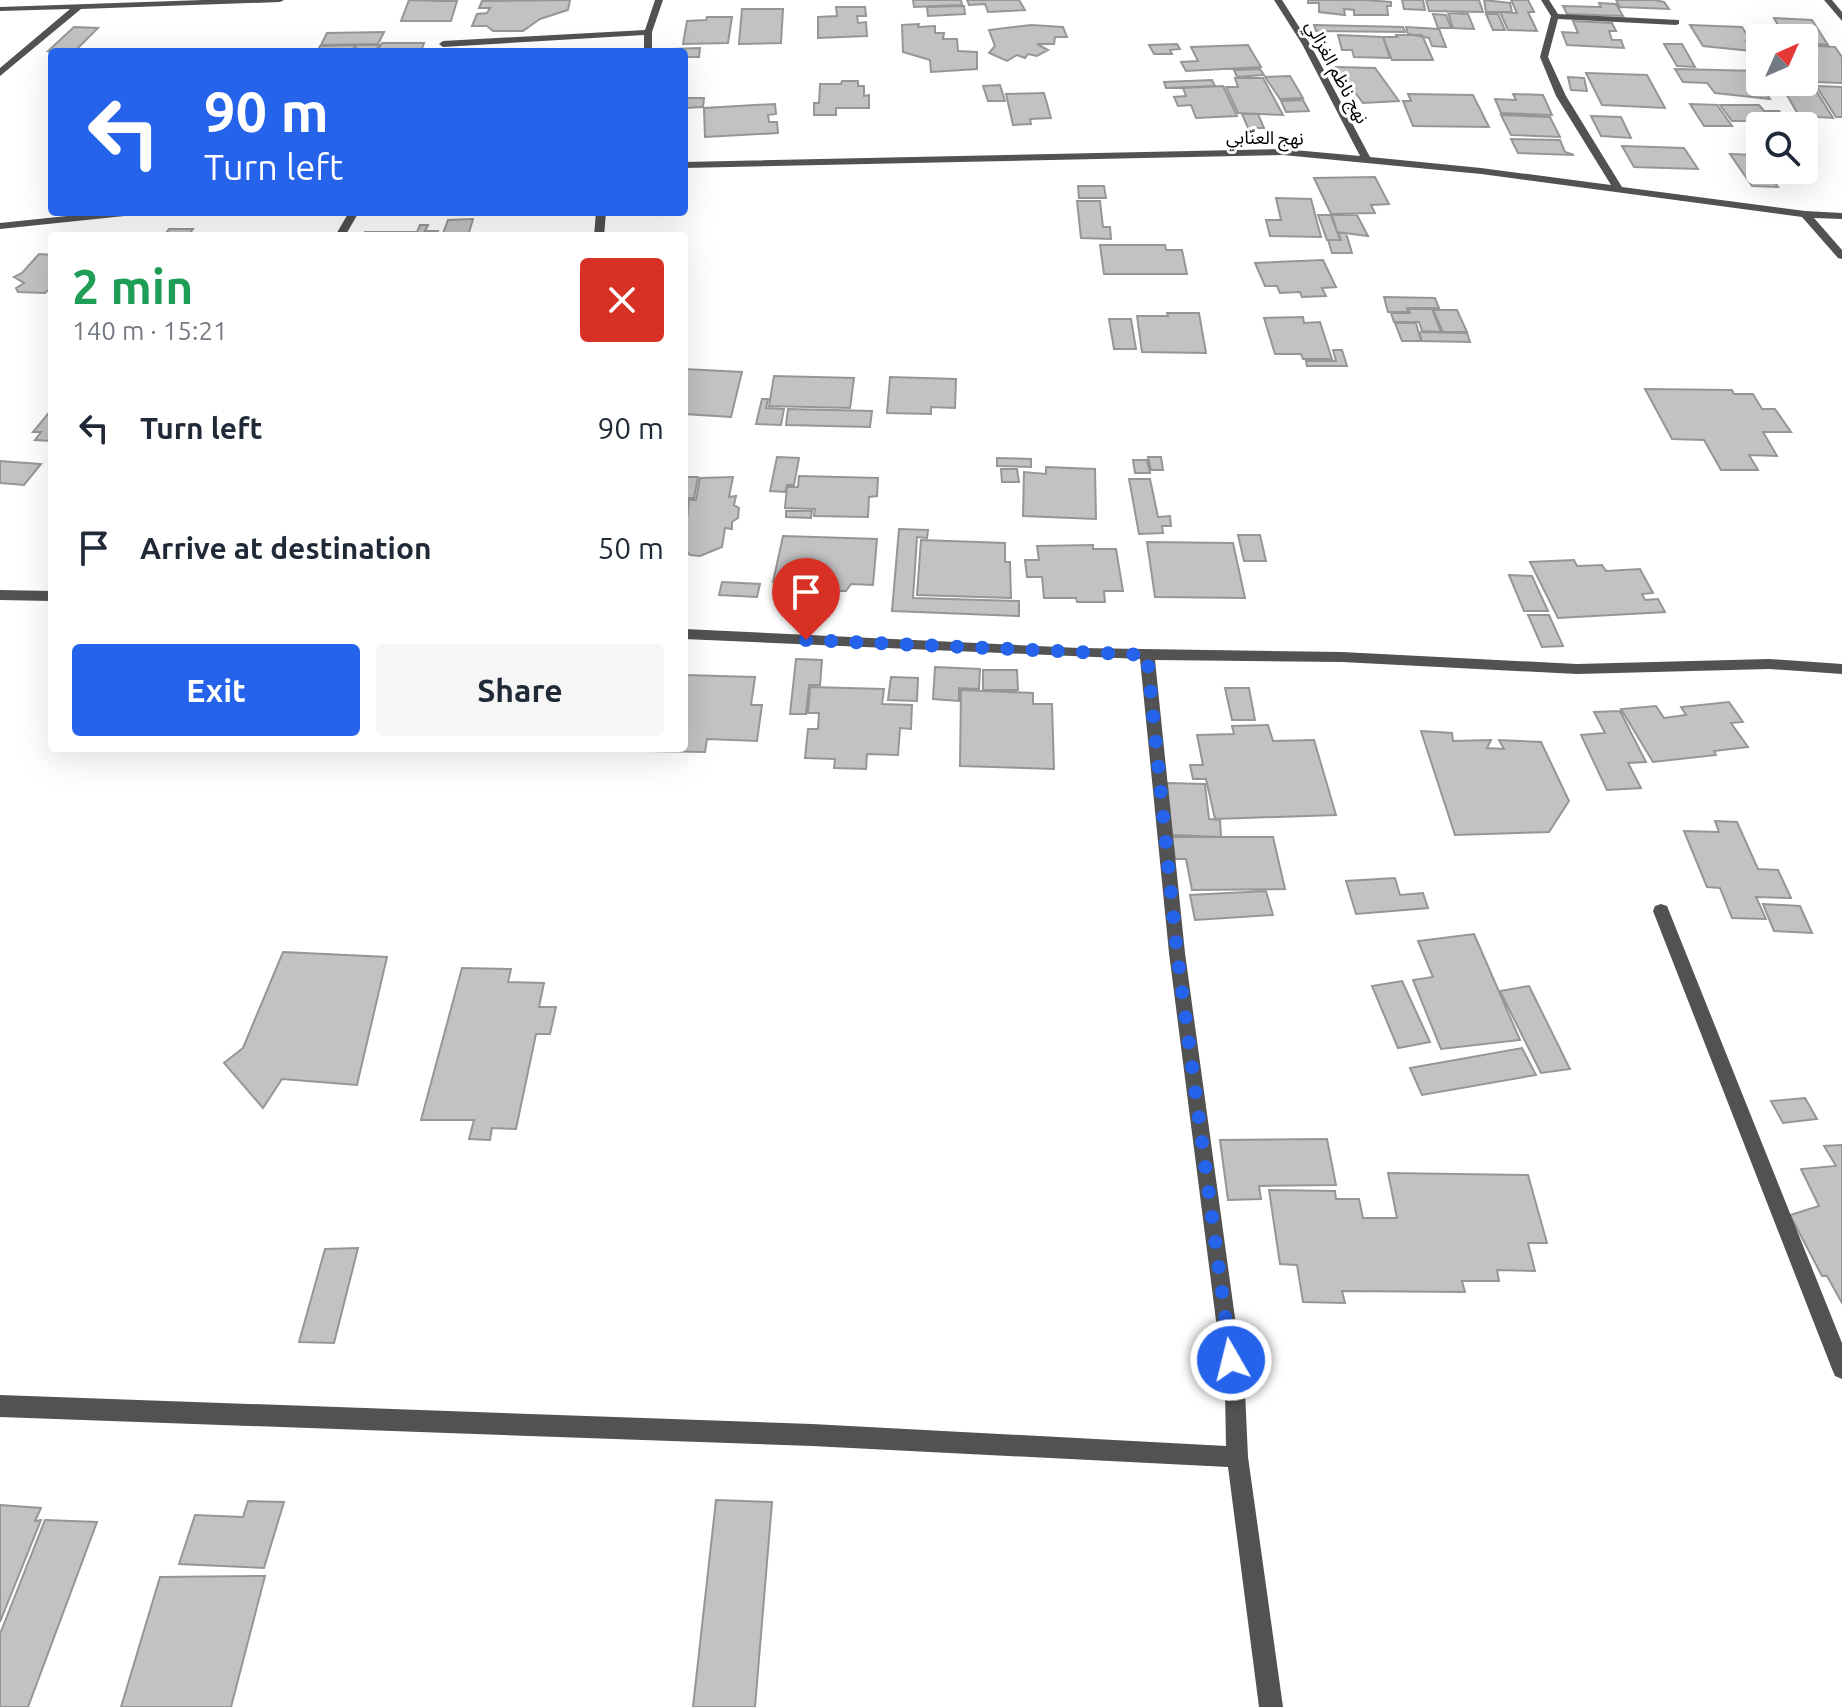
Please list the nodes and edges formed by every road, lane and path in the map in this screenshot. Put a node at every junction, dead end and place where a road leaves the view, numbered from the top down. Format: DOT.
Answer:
graph roads {
  1 [pos="280,0"];
  2 [pos="659,0"];
  3 [pos="1278,0"];
  4 [pos="1545,0"];
  5 [pos="1828,0"];
  6 [pos="78,7"];
  7 [pos="0,9"];
  8 [pos="1555,16"];
  9 [pos="1842,18"];
  10 [pos="1676,22"];
  11 [pos="648,32"];
  12 [pos="443,44"];
  13 [pos="648,48"];
  14 [pos="0,73"];
  15 [pos="1366,159"];
  16 [pos="688,165"];
  17 [pos="1618,189"];
  18 [pos="1805,214"];
  19 [pos="96,216"];
  20 [pos="1842,216"];
  21 [pos="0,226"];
  22 [pos="1842,256"];
  23 [pos="0,595"];
  24 [pos="48,596"];
  25 [pos="688,634"];
  26 [pos="1147,655"];
  27 [pos="1842,669"];
  28 [pos="1661,911"];
  29 [pos="1842,1369"];
  30 [pos="0,1406"];
  31 [pos="1237,1457"];
  32 [pos="1271,1707"];
  1 -- 6 [label="street"];
  2 -- 11 [label="street"];
  3 -- 15 [label="street, نهج ناظم الغزالي"];
  4 -- 8 [label="street"];
  5 -- 9 [label="street"];
  6 -- 7 [label="street"];
  6 -- 14 [label="street"];
  8 -- 10 [label="street"];
  8 -- 17 [label="street"];
  11 -- 12 [label="street"];
  11 -- 13 [label="street"];
  15 -- 16 [label="street, نهج العنّابي"];
  15 -- 17 [label="street, نهج العنّابي"];
  17 -- 18 [label="street, نهج العنّابي"];
  18 -- 20 [label="street, نهج العنّابي"];
  18 -- 22 [label="street"];
  19 -- 21 [label="street"];
  23 -- 24 [label="street"];
  25 -- 26 [label="street"];
  26 -- 27 [label="street"];
  26 -- 31 [label="street"];
  28 -- 29 [label="street"];
  30 -- 31 [label="street"];
  31 -- 32 [label="street"];
}
